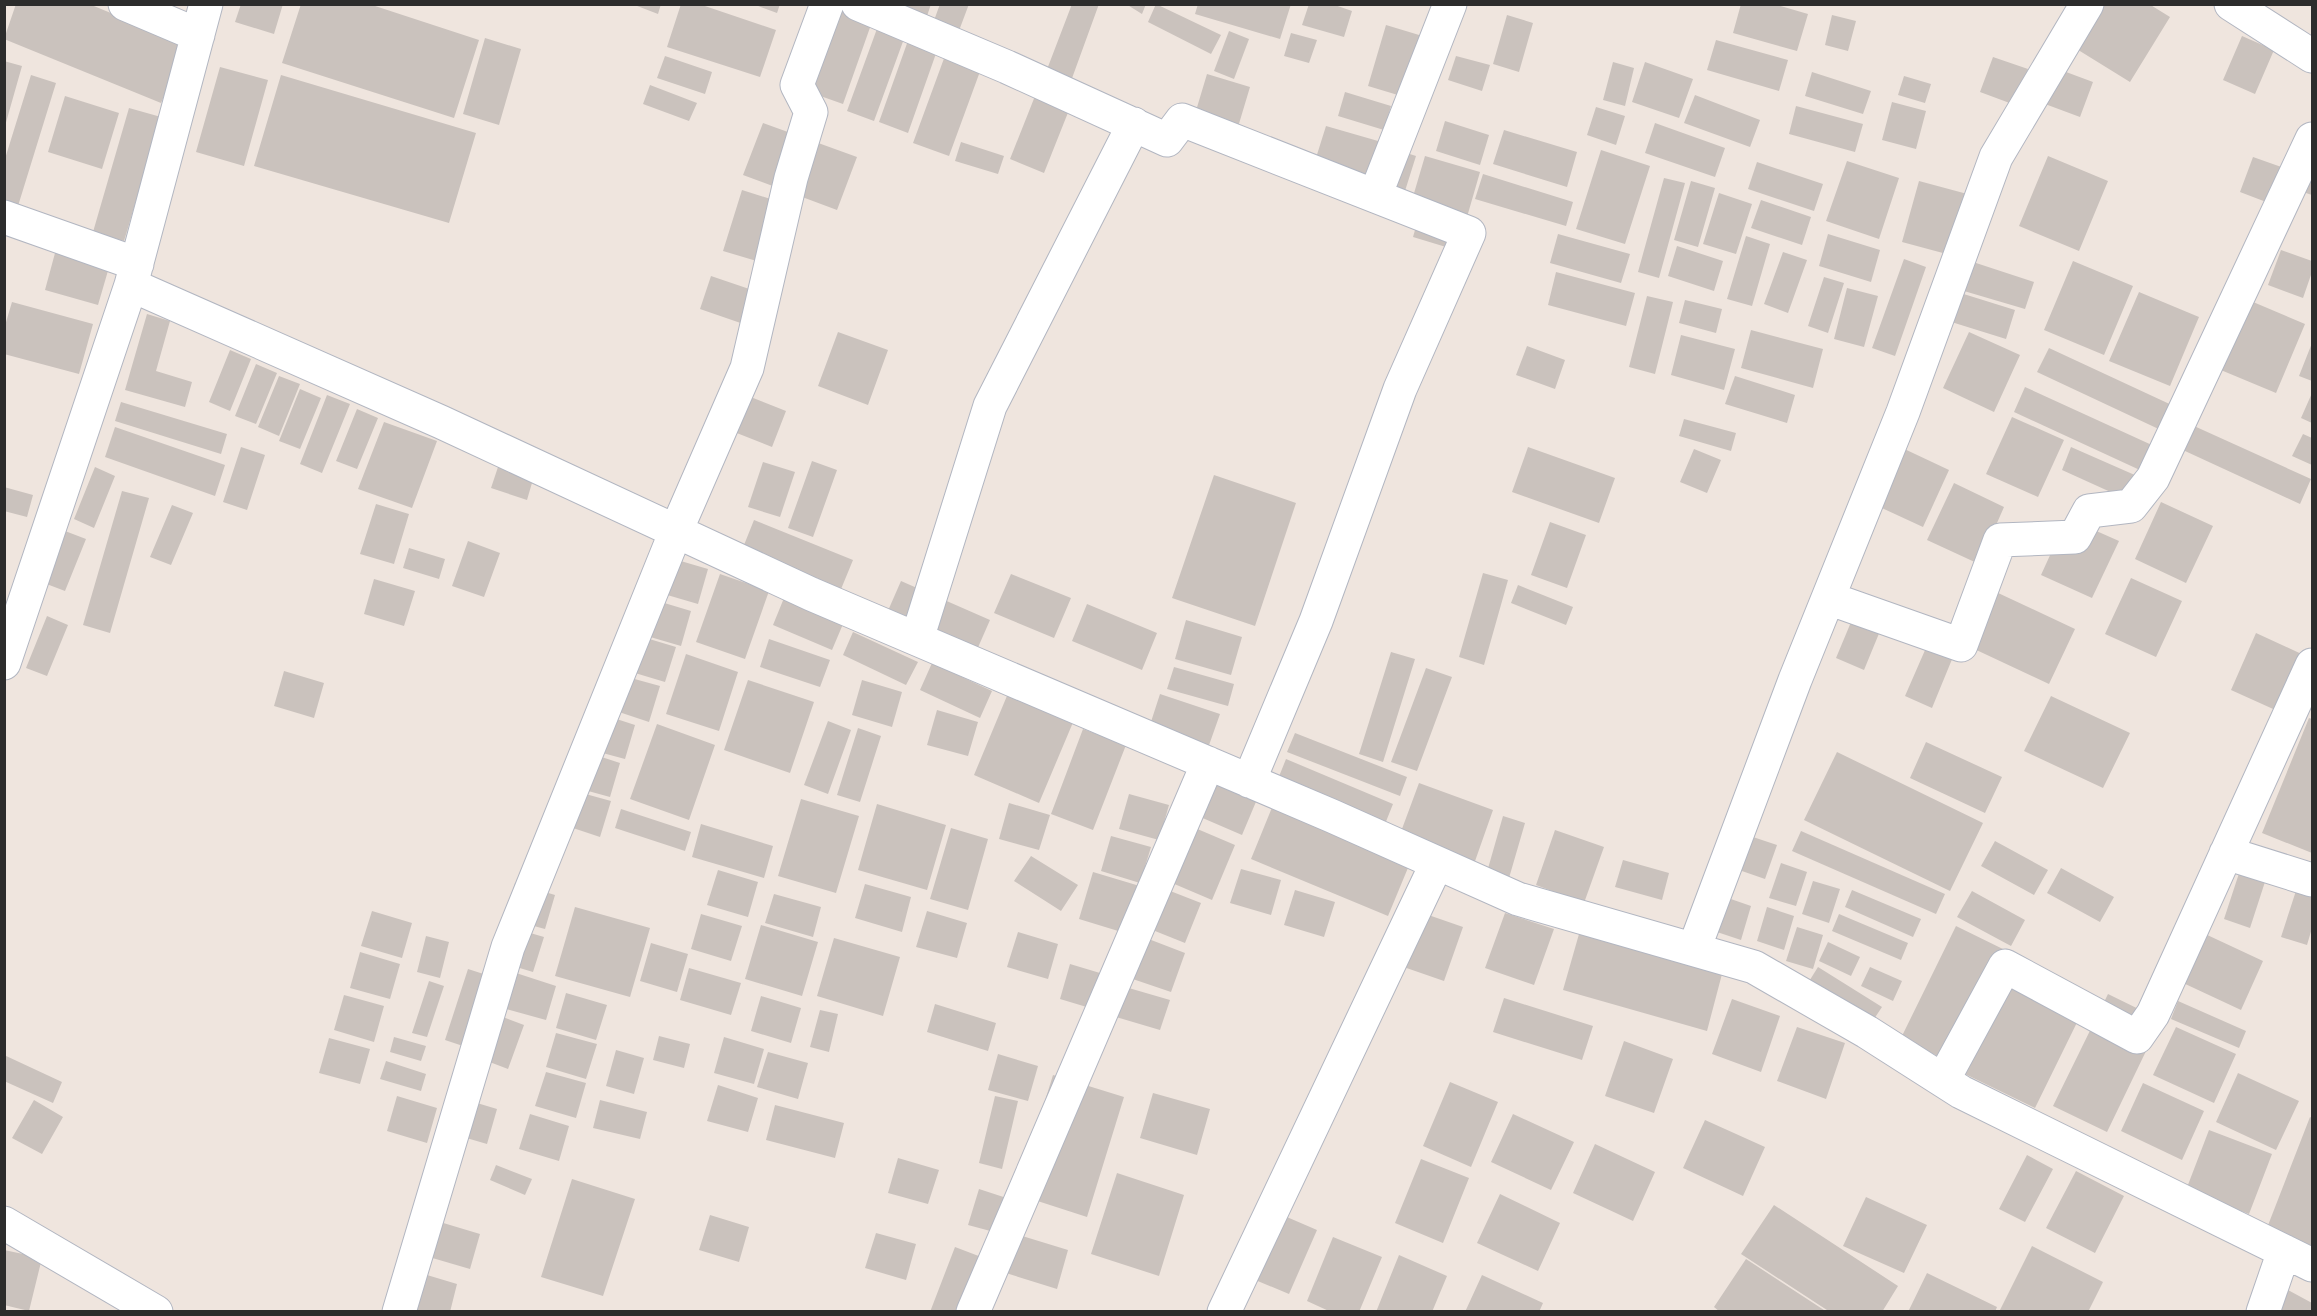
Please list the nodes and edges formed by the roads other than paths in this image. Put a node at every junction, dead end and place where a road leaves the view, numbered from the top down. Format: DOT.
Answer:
graph roads {
  1 [pos="125,4"];
  2 [pos="827,4"];
  3 [pos="858,4"];
  4 [pos="1450,4"];
  5 [pos="2087,4"];
  6 [pos="2231,4"];
  7 [pos="202,20"];
  8 [pos="2313,56"];
  9 [pos="1134,124"];
  10 [pos="2313,139"];
  11 [pos="1376,196"];
  12 [pos="4,217"];
  13 [pos="134,274"];
  14 [pos="675,531"];
  15 [pos="1828,598"];
  16 [pos="917,639"];
  17 [pos="4,663"];
  18 [pos="2313,665"];
  19 [pos="1208,763"];
  20 [pos="1249,781"];
  21 [pos="2226,853"];
  22 [pos="1437,862"];
  23 [pos="2313,880"];
  24 [pos="1694,949"];
  25 [pos="1943,1080"];
  26 [pos="4,1223"];
  27 [pos="2298,1258"];
  28 [pos="156,1311"];
  29 [pos="399,1311"];
  30 [pos="973,1311"];
  31 [pos="1224,1311"];
  32 [pos="2263,1311"];
  1 -- 7 [label="street"];
  2 -- 14 [label="street"];
  3 -- 9 [label="street"];
  4 -- 11 [label="street"];
  5 -- 15 [label="street"];
  6 -- 8 [label="street"];
  7 -- 13 [label="street"];
  9 -- 11 [label="street"];
  9 -- 16 [label="street"];
  10 -- 15 [label="street"];
  11 -- 20 [label="street"];
  12 -- 13 [label="street"];
  13 -- 14 [label="street"];
  13 -- 17 [label="street"];
  14 -- 16 [label="street"];
  14 -- 29 [label="street"];
  15 -- 24 [label="street"];
  16 -- 19 [label="street"];
  18 -- 21 [label="street"];
  19 -- 20 [label="street"];
  19 -- 30 [label="street"];
  20 -- 22 [label="street"];
  21 -- 23 [label="street"];
  21 -- 25 [label="street"];
  22 -- 24 [label="street"];
  22 -- 31 [label="street"];
  24 -- 25 [label="street"];
  25 -- 27 [label="street"];
  26 -- 28 [label="street"];
  27 -- 32 [label="street"];
}
